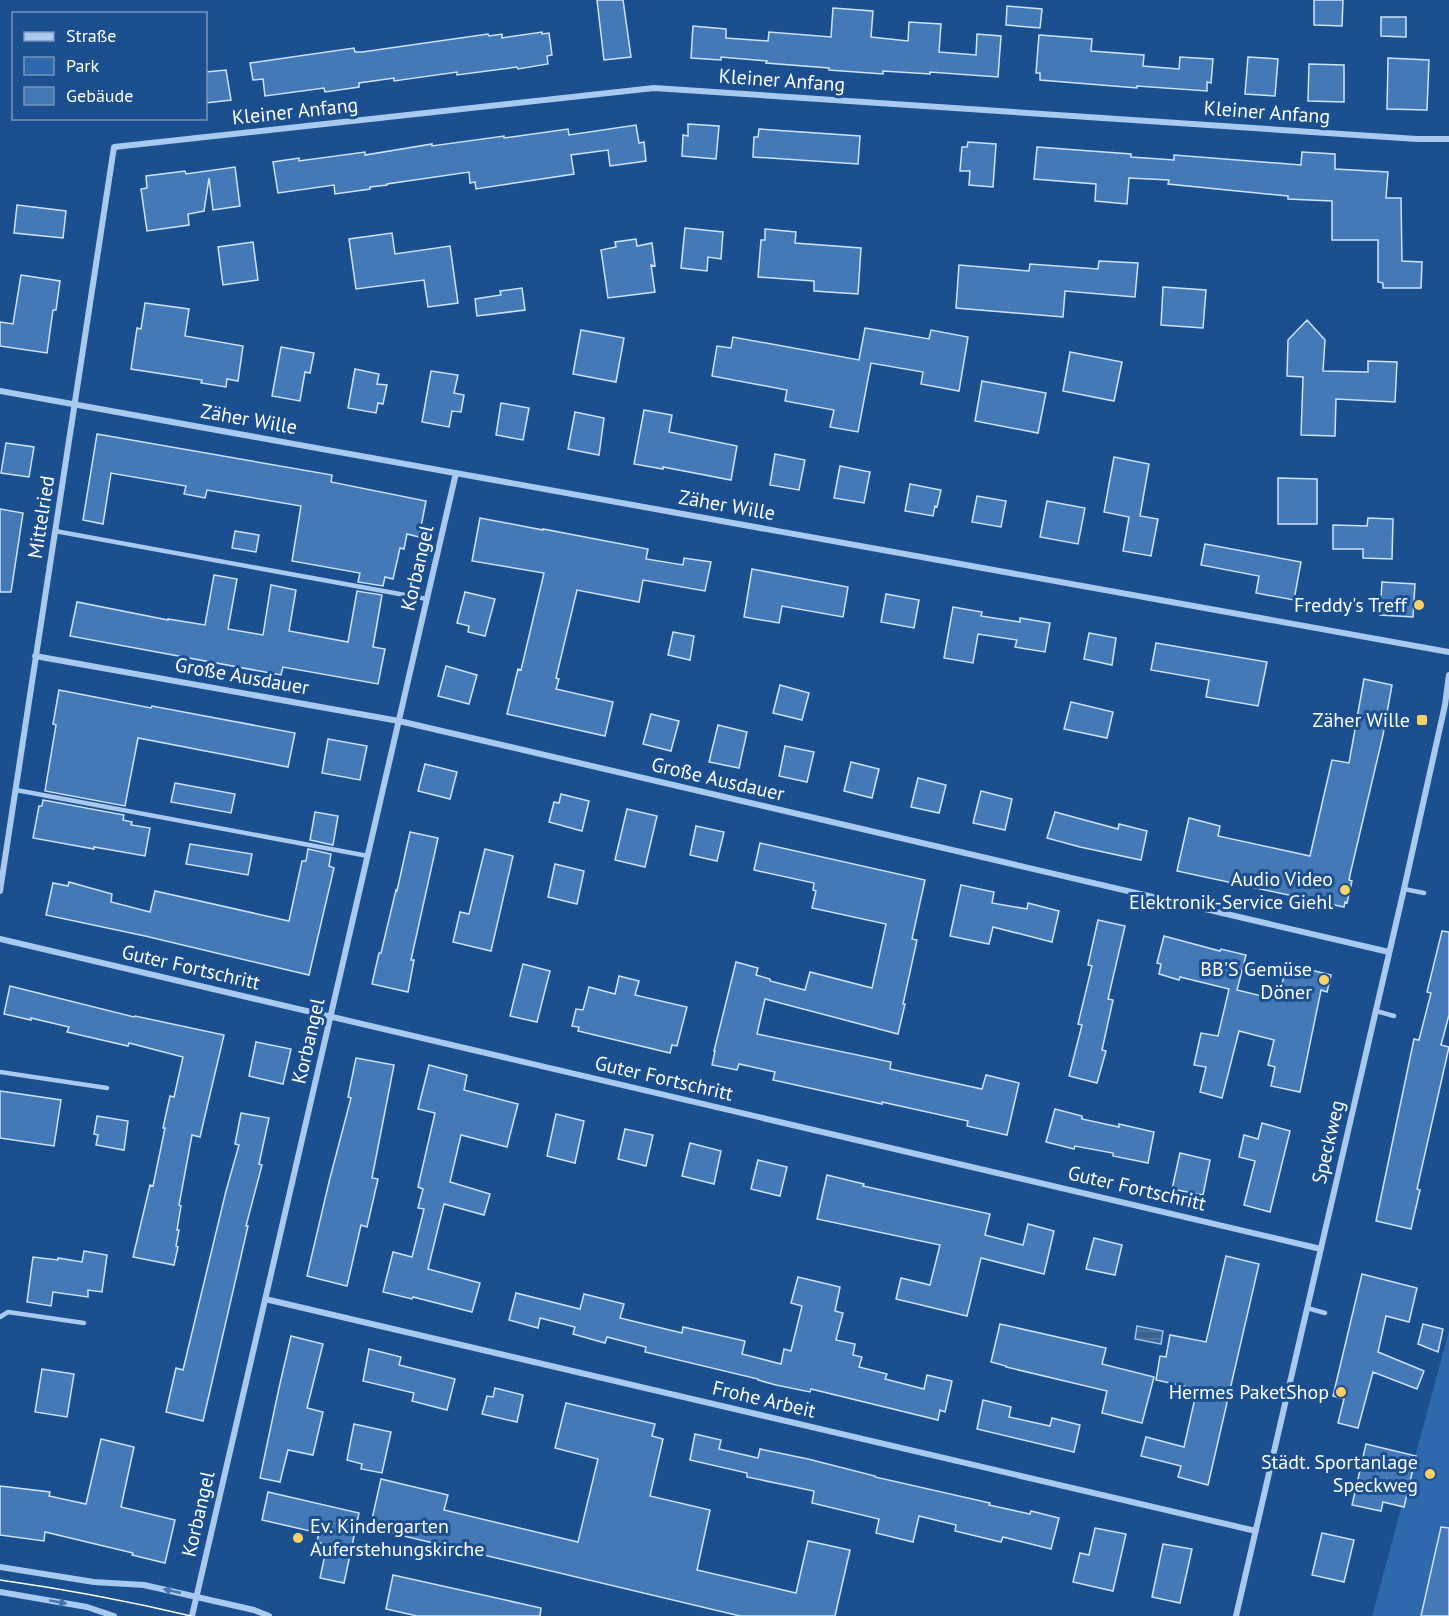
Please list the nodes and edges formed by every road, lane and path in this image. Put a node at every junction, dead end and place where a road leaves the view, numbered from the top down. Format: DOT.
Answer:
graph roads {
  1 [pos="1449,139"];
  2 [pos="114,147"];
  3 [pos="0,391"];
  4 [pos="75,405"];
  5 [pos="456,473"];
  6 [pos="55,531"];
  7 [pos="427,599"];
  8 [pos="1449,652"];
  9 [pos="35,656"];
  10 [pos="1449,675"];
  11 [pos="1447,705"];
  12 [pos="399,721"];
  13 [pos="15,790"];
  14 [pos="368,856"];
  15 [pos="1404,889"];
  16 [pos="0,891"];
  17 [pos="1424,893"];
  18 [pos="0,939"];
  19 [pos="1389,952"];
  20 [pos="1376,1011"];
  21 [pos="330,1016"];
  22 [pos="1394,1016"];
  23 [pos="0,1072"];
  24 [pos="107,1088"];
  25 [pos="1321,1249"];
  26 [pos="265,1299"];
  27 [pos="1307,1308"];
  28 [pos="1325,1313"];
  29 [pos="0,1317"];
  30 [pos="84,1323"];
  31 [pos="1256,1531"];
  32 [pos="0,1567"];
  33 [pos="0,1592"];
  34 [pos="196,1597"];
  35 [pos="114,1616"];
  36 [pos="192,1616"];
  37 [pos="269,1616"];
  38 [pos="1236,1616"];
  1 -- 2 [label="street, Kleiner Anfang"];
  2 -- 4 [label="street, Mittelried"];
  3 -- 4 [label="street, Zäher Wille"];
  4 -- 5 [label="street, Zäher Wille"];
  4 -- 6 [label="street, Mittelried"];
  5 -- 7 [label="street, Korbangel"];
  5 -- 8 [label="street, Zäher Wille"];
  6 -- 7 [label="lane"];
  6 -- 9 [label="street, Mittelried"];
  7 -- 12 [label="street, Korbangel"];
  9 -- 12 [label="street, Große Ausdauer"];
  9 -- 13 [label="street, Mittelried"];
  10 -- 11 [label="street, Speckweg"];
  11 -- 15 [label="street, Speckweg"];
  12 -- 14 [label="street, Korbangel"];
  12 -- 19 [label="street, Große Ausdauer"];
  13 -- 14 [label="lane"];
  13 -- 16 [label="street, Mittelried"];
  14 -- 21 [label="street, Korbangel"];
  15 -- 17 [label="lane"];
  15 -- 19 [label="street, Speckweg"];
  18 -- 21 [label="street, Guter Fortschritt"];
  19 -- 20 [label="street, Speckweg"];
  20 -- 22 [label="lane"];
  20 -- 25 [label="street, Speckweg"];
  21 -- 25 [label="street, Guter Fortschritt"];
  21 -- 26 [label="street, Korbangel"];
  23 -- 24 [label="lane"];
  25 -- 27 [label="street, Speckweg"];
  26 -- 31 [label="street, Frohe Arbeit"];
  26 -- 34 [label="street, Korbangel"];
  27 -- 28 [label="lane"];
  27 -- 31 [label="street, Speckweg"];
  29 -- 30 [label="lane"];
  31 -- 38 [label="street, Speckweg"];
  34 -- 32 [label="street, one-way"];
  33 -- 35 [label="street, one-way"];
  34 -- 36 [label="street, Korbangel"];
  34 -- 37 [label="street"];
}
